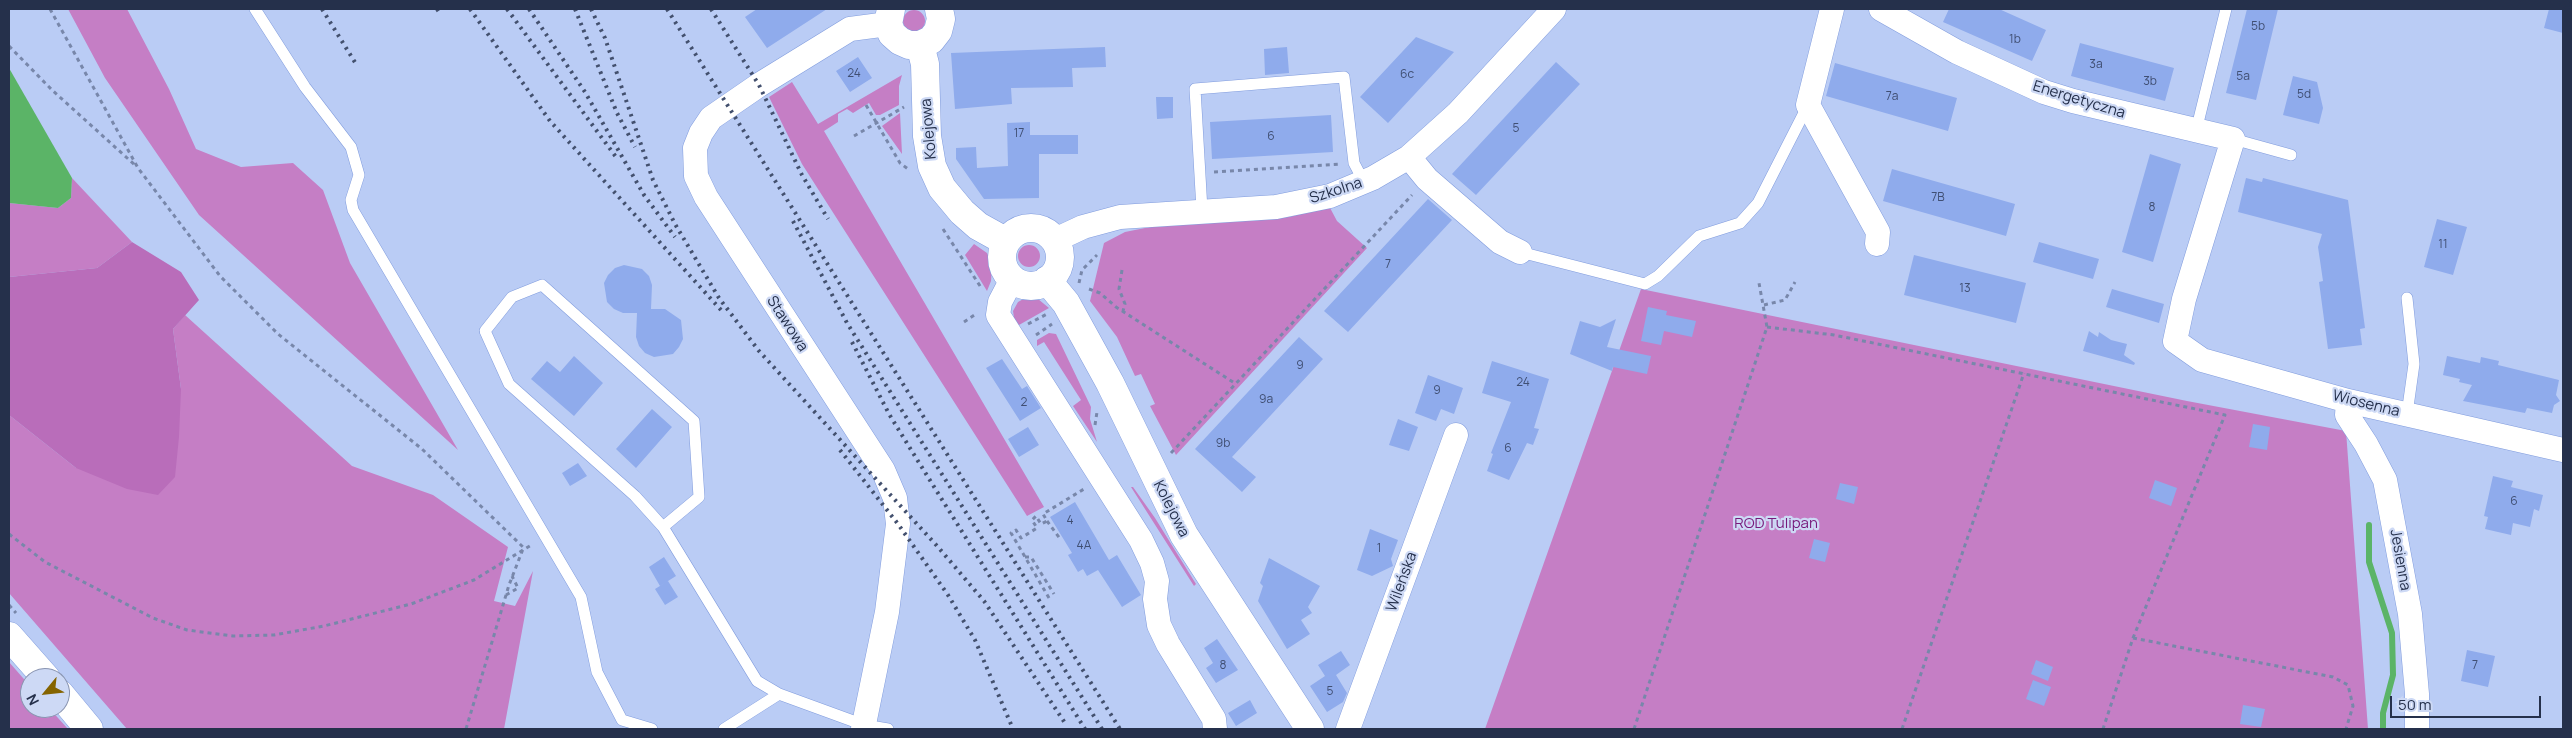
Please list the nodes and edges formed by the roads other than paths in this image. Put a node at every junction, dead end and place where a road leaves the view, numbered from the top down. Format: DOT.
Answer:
graph roads {
  1 [pos="255,9"];
  2 [pos="938,9"];
  3 [pos="1554,9"];
  4 [pos="1832,9"];
  5 [pos="1881,9"];
  6 [pos="2226,9"];
  7 [pos="890,16"];
  8 [pos="920,45"];
  9 [pos="1808,106"];
  10 [pos="2196,131"];
  11 [pos="2233,139"];
  12 [pos="2292,154"];
  13 [pos="1408,157"];
  14 [pos="1359,172"];
  15 [pos="1202,210"];
  16 [pos="1055,240"];
  17 [pos="1005,242"];
  18 [pos="1877,244"];
  19 [pos="1520,252"];
  20 [pos="1012,280"];
  21 [pos="1048,280"];
  22 [pos="2407,298"];
  23 [pos="2348,401"];
  24 [pos="2407,414"];
  25 [pos="1456,435"];
  26 [pos="2563,450"];
  27 [pos="663,526"];
  28 [pos="9,636"];
  29 [pos="37,668"];
  30 [pos="779,694"];
  31 [pos="70,706"];
  32 [pos="864,727"];
  33 [pos="89,729"];
  34 [pos="652,729"];
  35 [pos="724,729"];
  36 [pos="888,729"];
  37 [pos="1215,729"];
  38 [pos="1310,729"];
  39 [pos="1348,729"];
  40 [pos="2417,729"];
  1 -- 34 [label="lane"];
  2 -- 8 [label="street"];
  3 -- 13 [label="street, Szkolna"];
  4 -- 9 [label="street"];
  5 -- 10 [label="street, Energetyczna"];
  6 -- 10 [label="lane"];
  7 -- 8 [label="street"];
  7 -- 32 [label="street, Stawowa"];
  8 -- 17 [label="street, Kolejowa"];
  9 -- 18 [label="street"];
  9 -- 19 [label="lane"];
  10 -- 11 [label="street, Energetyczna"];
  11 -- 12 [label="lane, Energetyczna"];
  11 -- 23 [label="street, Wiosenna"];
  13 -- 14 [label="street, Szkolna"];
  13 -- 19 [label="street"];
  14 -- 15 [label="street, Szkolna"];
  14 -- 15 [label="lane"];
  15 -- 16 [label="street, Szkolna"];
  16 -- 17 [label="street"];
  16 -- 21 [label="street"];
  17 -- 20 [label="street"];
  20 -- 21 [label="street"];
  20 -- 37 [label="street"];
  21 -- 38 [label="street, Kolejowa"];
  22 -- 24 [label="lane"];
  23 -- 24 [label="street, Wiosenna"];
  23 -- 40 [label="street, Jesienna"];
  24 -- 26 [label="street, Wiosenna"];
  25 -- 39 [label="street, Wileńska"];
  27 -- 27 [label="lane"];
  27 -- 30 [label="lane"];
  28 -- 29 [label="street"];
  30 -- 32 [label="lane"];
  30 -- 35 [label="lane"];
  31 -- 33 [label="street"];
  32 -- 36 [label="lane"];
}
